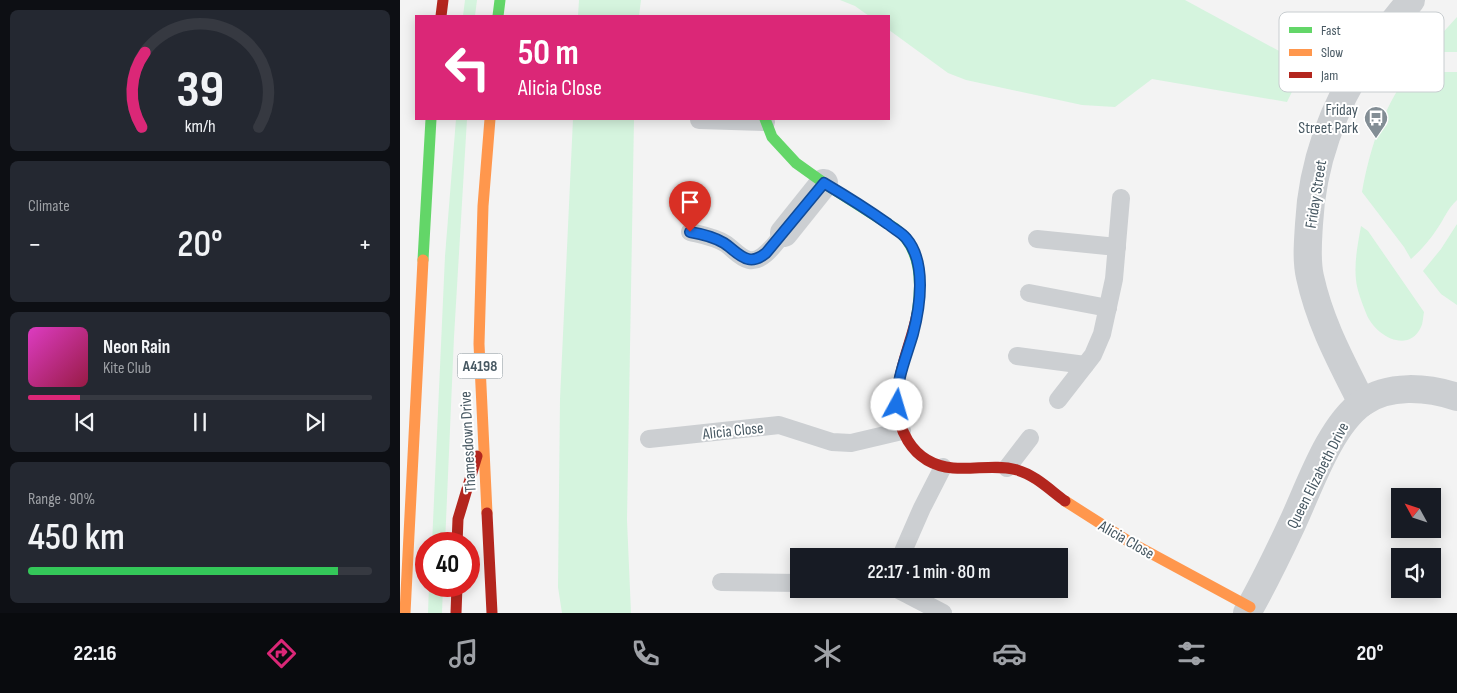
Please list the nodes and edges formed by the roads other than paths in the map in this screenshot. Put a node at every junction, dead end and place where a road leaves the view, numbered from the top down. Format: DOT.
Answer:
graph roads {
  1 [pos="443,0"];
  2 [pos="500,0"];
  3 [pos="1411,0"];
  4 [pos="1402,12"];
  5 [pos="441,15"];
  6 [pos="498,15"];
  7 [pos="1346,92"];
  8 [pos="431,120"];
  9 [pos="490,120"];
  10 [pos="699,120"];
  11 [pos="766,120"];
  12 [pos="824,183"];
  13 [pos="1121,198"];
  14 [pos="690,232"];
  15 [pos="784,232"];
  16 [pos="1037,239"];
  17 [pos="1117,247"];
  18 [pos="1029,293"];
  19 [pos="1108,308"];
  20 [pos="1017,356"];
  21 [pos="1085,365"];
  22 [pos="1457,397"];
  23 [pos="1058,400"];
  24 [pos="1362,403"];
  25 [pos="902,432"];
  26 [pos="483,435"];
  27 [pos="1030,438"];
  28 [pos="649,439"];
  29 [pos="943,467"];
  30 [pos="1006,468"];
  31 [pos="458,532"];
  32 [pos="904,548"];
  33 [pos="721,582"];
  34 [pos="790,583"];
  35 [pos="457,597"];
  36 [pos="914,598"];
  37 [pos="1249,610"];
  38 [pos="405,613"];
  39 [pos="456,613"];
  40 [pos="492,613"];
  41 [pos="943,613"];
  1 -- 5 [label="main road"];
  2 -- 6 [label="main road"];
  3 -- 4 [label="street, Friday Street"];
  7 -- 24 [label="street, Friday Street"];
  8 -- 38 [label="main road"];
  9 -- 26 [label="main road, Thamesdown Drive / A4198"];
  10 -- 11 [label="lane"];
  11 -- 12 [label="main road, Alicia Close"];
  12 -- 15 [label="street"];
  12 -- 25 [label="main road, Alicia Close"];
  13 -- 17 [label="lane"];
  14 -- 15 [label="lane"];
  16 -- 17 [label="lane"];
  17 -- 19 [label="lane"];
  18 -- 19 [label="lane"];
  19 -- 21 [label="lane"];
  20 -- 21 [label="lane"];
  21 -- 23 [label="lane"];
  22 -- 24 [label="street, Queen Elizabeth Drive"];
  24 -- 37 [label="street, Queen Elizabeth Drive"];
  25 -- 28 [label="lane, Alicia Close"];
  25 -- 29 [label="main road, Alicia Close"];
  26 -- 31 [label="main road"];
  26 -- 40 [label="main road, Thamesdown Drive / A4198"];
  27 -- 30 [label="lane"];
  29 -- 30 [label="main road, Alicia Close"];
  29 -- 32 [label="lane"];
  30 -- 37 [label="main road, Alicia Close"];
  33 -- 34 [label="lane"];
  35 -- 39 [label="main road"];
  36 -- 41 [label="lane"];
}
